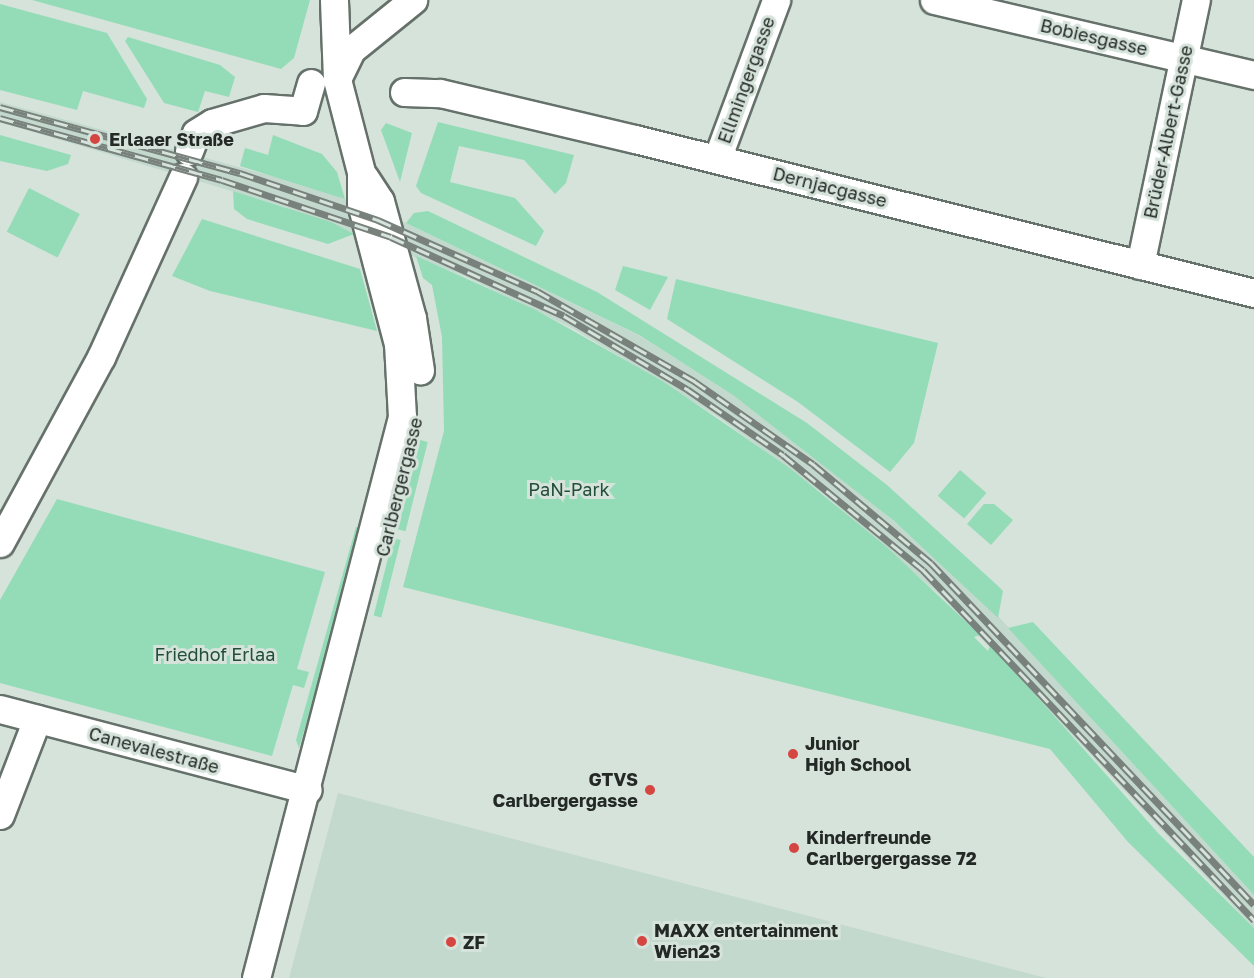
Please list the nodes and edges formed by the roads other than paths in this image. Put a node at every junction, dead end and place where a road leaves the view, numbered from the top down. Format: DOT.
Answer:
graph roads {
  1 [pos="334,0"];
  2 [pos="413,0"];
  3 [pos="776,0"];
  4 [pos="934,0"];
  5 [pos="1196,0"];
  6 [pos="1184,58"];
  7 [pos="1254,75"];
  8 [pos="337,79"];
  9 [pos="310,83"];
  10 [pos="404,92"];
  11 [pos="346,110"];
  12 [pos="303,111"];
  13 [pos="189,151"];
  14 [pos="717,159"];
  15 [pos="183,177"];
  16 [pos="1140,265"];
  17 [pos="1254,293"];
  18 [pos="0,543"];
  19 [pos="0,709"];
  20 [pos="37,718"];
  21 [pos="312,778"];
  22 [pos="0,814"];
  23 [pos="256,978"];
  1 -- 8 [label="street, Carlbergergasse"];
  2 -- 8 [label="street"];
  3 -- 14 [label="street, Ellmingergasse"];
  4 -- 6 [label="street, Bobiesgasse"];
  5 -- 6 [label="street, Brüder-Albert-Gasse"];
  6 -- 7 [label="street, Bobiesgasse"];
  6 -- 16 [label="street, Brüder-Albert-Gasse"];
  8 -- 11 [label="street, Carlbergergasse"];
  9 -- 12 [label="street"];
  10 -- 14 [label="street, Dernjacgasse"];
  11 -- 12 [label="street"];
  11 -- 21 [label="street, Carlbergergasse"];
  12 -- 13 [label="street"];
  14 -- 16 [label="street, Dernjacgasse"];
  15 -- 18 [label="street"];
  16 -- 17 [label="street, Dernjacgasse"];
  19 -- 20 [label="street, Canevalestraße"];
  20 -- 21 [label="street, Canevalestraße"];
  20 -- 22 [label="street"];
  21 -- 23 [label="street, Carlbergergasse"];
}
